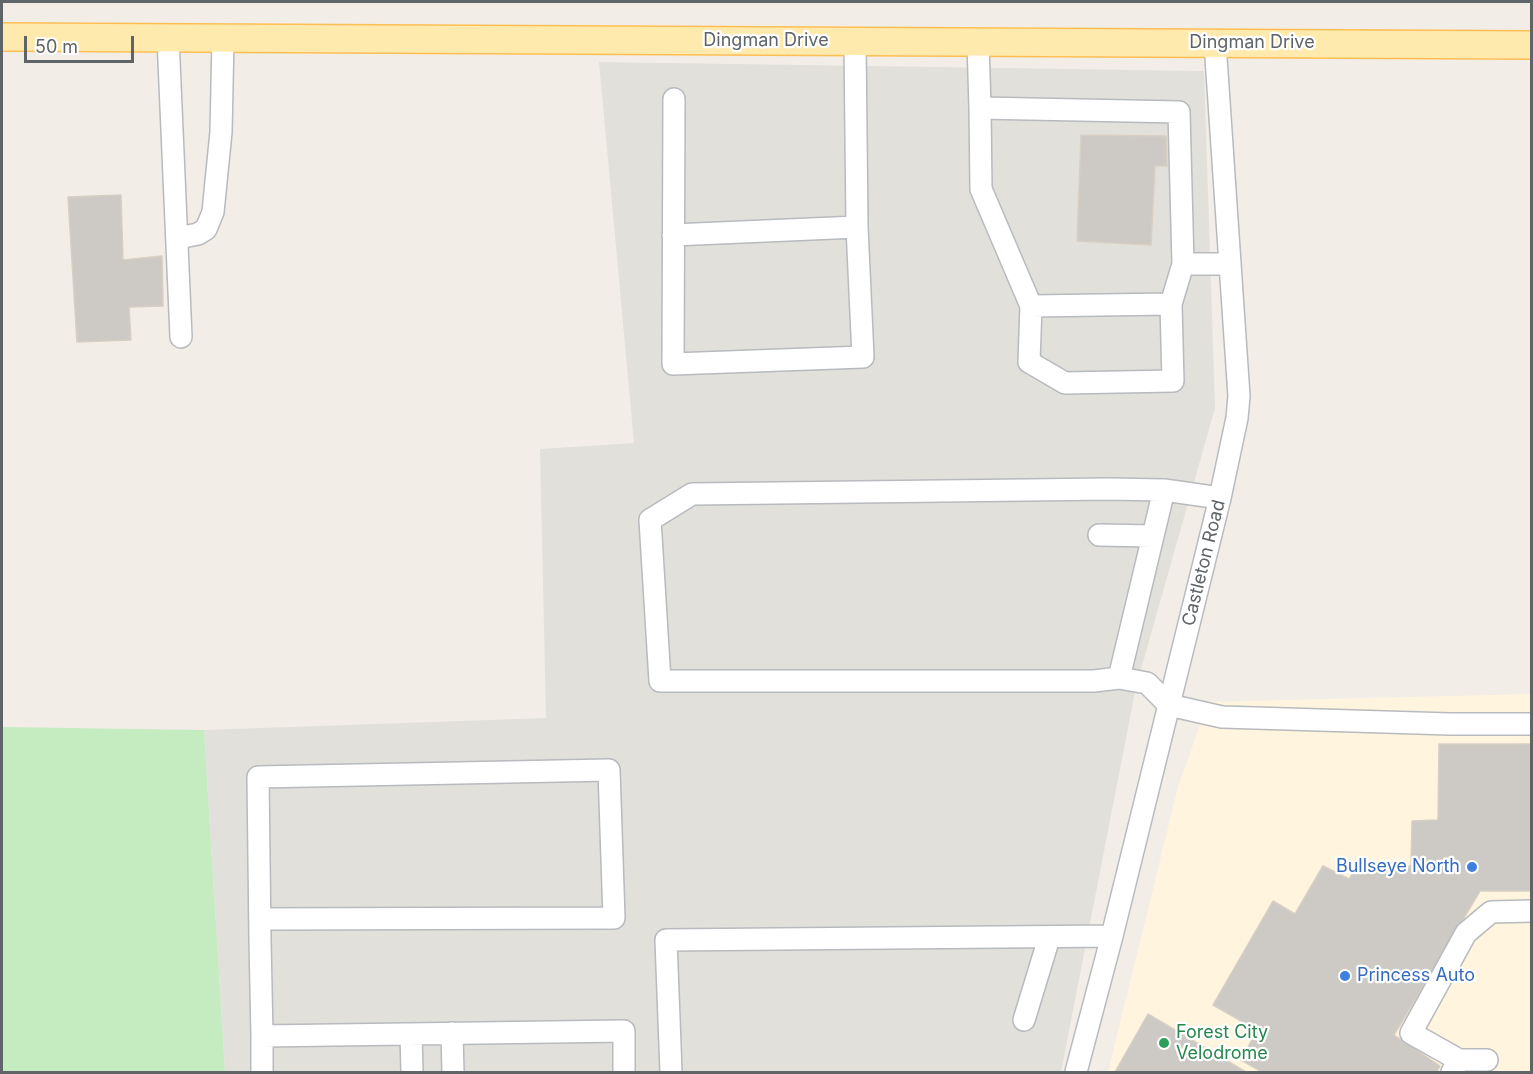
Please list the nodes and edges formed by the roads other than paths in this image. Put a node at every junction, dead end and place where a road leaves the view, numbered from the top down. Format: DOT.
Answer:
graph roads {
  1 [pos="2,37"];
  2 [pos="168,38"];
  3 [pos="224,39"];
  4 [pos="855,42"];
  5 [pos="978,42"];
  6 [pos="1215,43"];
  7 [pos="1532,45"];
  8 [pos="674,99"];
  9 [pos="980,108"];
  10 [pos="857,227"];
  11 [pos="673,235"];
  12 [pos="178,238"];
  13 [pos="1183,264"];
  14 [pos="1230,264"];
  15 [pos="1171,304"];
  16 [pos="1031,306"];
  17 [pos="181,337"];
  18 [pos="1164,490"];
  19 [pos="1220,498"];
  20 [pos="1099,535"];
  21 [pos="1153,536"];
  22 [pos="1119,678"];
  23 [pos="1169,705"];
  24 [pos="1532,724"];
  25 [pos="1532,911"];
  26 [pos="260,919"];
  27 [pos="1112,936"];
  28 [pos="1049,938"];
  29 [pos="1024,1020"];
  30 [pos="452,1033"];
  31 [pos="411,1034"];
  32 [pos="262,1036"];
  33 [pos="1487,1060"];
  34 [pos="1455,1066"];
  35 [pos="262,1072"];
  36 [pos="412,1072"];
  37 [pos="453,1072"];
  38 [pos="624,1072"];
  39 [pos="671,1072"];
  40 [pos="1076,1072"];
  1 -- 2 [label="main road, Dingman Drive"];
  2 -- 3 [label="main road, Dingman Drive"];
  2 -- 12 [label="street"];
  3 -- 4 [label="main road, Dingman Drive"];
  3 -- 12 [label="street"];
  4 -- 5 [label="main road, Dingman Drive"];
  4 -- 10 [label="street"];
  5 -- 6 [label="main road, Dingman Drive"];
  5 -- 9 [label="street"];
  6 -- 7 [label="main road, Dingman Drive"];
  6 -- 14 [label="street, Castleton Road"];
  8 -- 11 [label="street"];
  9 -- 13 [label="street"];
  9 -- 16 [label="street"];
  10 -- 11 [label="street"];
  10 -- 11 [label="street"];
  12 -- 17 [label="street"];
  13 -- 14 [label="street"];
  13 -- 15 [label="street"];
  14 -- 19 [label="street, Castleton Road"];
  15 -- 16 [label="street"];
  15 -- 16 [label="street"];
  18 -- 19 [label="street"];
  18 -- 21 [label="street"];
  18 -- 22 [label="street"];
  19 -- 23 [label="street, Castleton Road"];
  20 -- 21 [label="street"];
  21 -- 22 [label="street"];
  22 -- 23 [label="street"];
  23 -- 24 [label="street"];
  23 -- 27 [label="street, Castleton Road"];
  25 -- 34 [label="street"];
  26 -- 26 [label="street"];
  26 -- 32 [label="street"];
  27 -- 28 [label="street"];
  27 -- 40 [label="street, Castleton Road"];
  28 -- 29 [label="street"];
  28 -- 39 [label="street"];
  30 -- 31 [label="street"];
  30 -- 37 [label="street"];
  30 -- 38 [label="street"];
  31 -- 32 [label="street"];
  31 -- 36 [label="street"];
  32 -- 35 [label="street"];
  33 -- 34 [label="street"];
}
